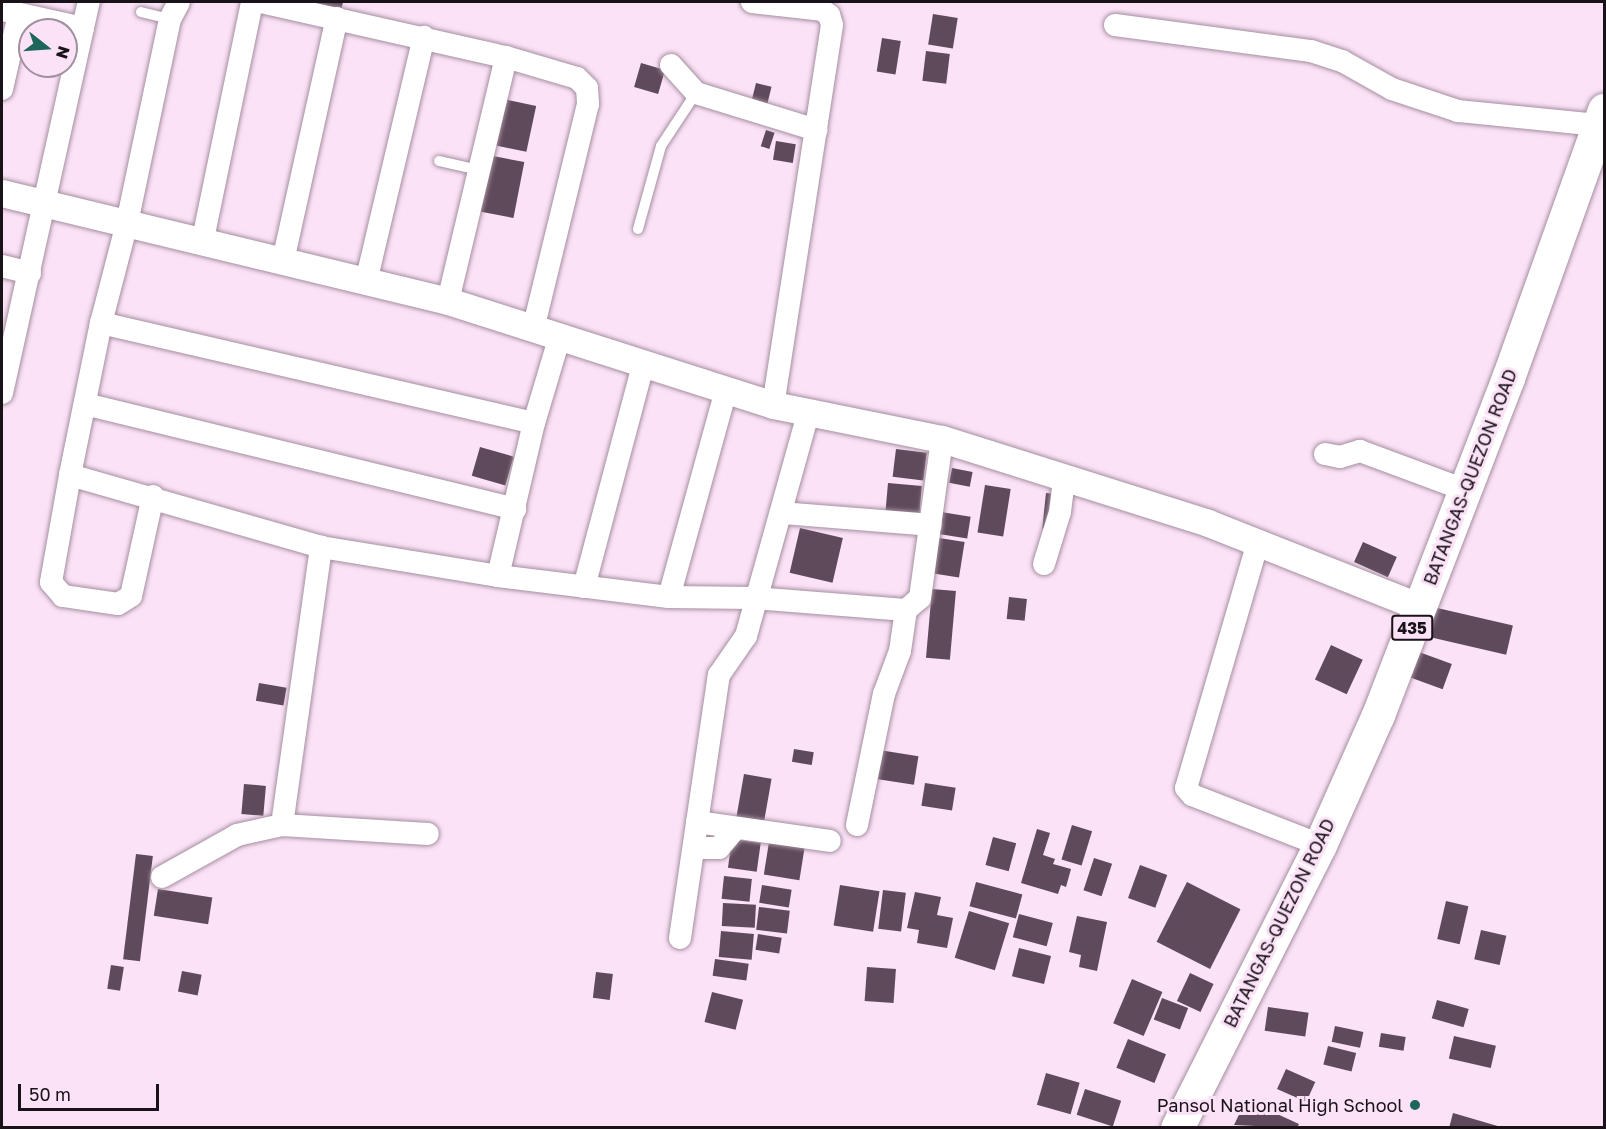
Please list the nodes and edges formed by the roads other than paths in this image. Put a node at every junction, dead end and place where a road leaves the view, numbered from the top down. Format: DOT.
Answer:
graph roads {
  1 [pos="88,2"];
  2 [pos="252,2"];
  3 [pos="261,2"];
  4 [pos="752,2"];
  5 [pos="175,10"];
  6 [pos="10,12"];
  7 [pos="141,12"];
  8 [pos="337,18"];
  9 [pos="1115,25"];
  10 [pos="83,28"];
  11 [pos="424,37"];
  12 [pos="506,57"];
  13 [pos="671,65"];
  14 [pos="2,89"];
  15 [pos="696,93"];
  16 [pos="1602,119"];
  17 [pos="816,130"];
  18 [pos="439,161"];
  19 [pos="479,170"];
  20 [pos="2,193"];
  21 [pos="47,203"];
  22 [pos="127,223"];
  23 [pos="638,229"];
  24 [pos="203,239"];
  25 [pos="283,261"];
  26 [pos="2,266"];
  27 [pos="30,273"];
  28 [pos="366,282"];
  29 [pos="448,301"];
  30 [pos="101,323"];
  31 [pos="533,329"];
  32 [pos="559,339"];
  33 [pos="7,355"];
  34 [pos="643,365"];
  35 [pos="726,390"];
  36 [pos="2,393"];
  37 [pos="85,404"];
  38 [pos="772,405"];
  39 [pos="808,414"];
  40 [pos="534,423"];
  41 [pos="942,439"];
  42 [pos="1324,454"];
  43 [pos="70,475"];
  44 [pos="1064,478"];
  45 [pos="1465,490"];
  46 [pos="153,496"];
  47 [pos="515,509"];
  48 [pos="782,513"];
  49 [pos="931,525"];
  50 [pos="1258,542"];
  51 [pos="321,547"];
  52 [pos="1044,564"];
  53 [pos="498,576"];
  54 [pos="584,587"];
  55 [pos="669,597"];
  56 [pos="754,598"];
  57 [pos="1420,607"];
  58 [pos="906,610"];
  59 [pos="697,822"];
  60 [pos="282,825"];
  61 [pos="857,825"];
  62 [pos="736,828"];
  63 [pos="428,834"];
  64 [pos="830,841"];
  65 [pos="1320,845"];
  66 [pos="694,848"];
  67 [pos="162,877"];
  68 [pos="680,938"];
  69 [pos="1177,1128"];
  1 -- 10 [label="street"];
  2 -- 24 [label="street"];
  3 -- 8 [label="street"];
  4 -- 17 [label="street"];
  5 -- 7 [label="lane"];
  5 -- 22 [label="street"];
  6 -- 10 [label="street"];
  6 -- 14 [label="street"];
  8 -- 11 [label="street"];
  8 -- 25 [label="street"];
  9 -- 16 [label="street"];
  10 -- 21 [label="street"];
  11 -- 12 [label="street"];
  11 -- 28 [label="street"];
  12 -- 19 [label="street"];
  12 -- 31 [label="street"];
  13 -- 15 [label="street"];
  15 -- 17 [label="street"];
  15 -- 23 [label="lane"];
  16 -- 45 [label="main road, BATANGAS-QUEZON ROAD / 435"];
  17 -- 38 [label="street"];
  18 -- 19 [label="lane"];
  19 -- 29 [label="street"];
  20 -- 21 [label="street"];
  21 -- 22 [label="street"];
  21 -- 27 [label="street"];
  22 -- 24 [label="street"];
  22 -- 30 [label="street"];
  24 -- 25 [label="street"];
  25 -- 28 [label="street"];
  26 -- 27 [label="street"];
  27 -- 33 [label="street"];
  28 -- 29 [label="street"];
  29 -- 31 [label="street"];
  30 -- 37 [label="street"];
  30 -- 40 [label="street"];
  31 -- 32 [label="street"];
  32 -- 34 [label="street"];
  32 -- 40 [label="street"];
  33 -- 36 [label="street"];
  34 -- 35 [label="street"];
  34 -- 54 [label="street"];
  35 -- 38 [label="street"];
  35 -- 55 [label="street"];
  37 -- 43 [label="street"];
  37 -- 47 [label="street"];
  38 -- 39 [label="street"];
  39 -- 41 [label="street"];
  39 -- 48 [label="street"];
  40 -- 47 [label="street"];
  41 -- 44 [label="street"];
  41 -- 49 [label="street"];
  42 -- 45 [label="street"];
  43 -- 46 [label="street"];
  43 -- 46 [label="street"];
  44 -- 50 [label="street"];
  44 -- 52 [label="street"];
  45 -- 57 [label="main road, BATANGAS-QUEZON ROAD / 435"];
  46 -- 51 [label="street"];
  47 -- 53 [label="street"];
  48 -- 49 [label="street"];
  48 -- 56 [label="street"];
  49 -- 58 [label="street"];
  50 -- 57 [label="street"];
  50 -- 65 [label="street"];
  51 -- 53 [label="street"];
  51 -- 60 [label="street"];
  53 -- 54 [label="street"];
  54 -- 55 [label="street"];
  55 -- 56 [label="street"];
  56 -- 58 [label="street"];
  56 -- 59 [label="street"];
  57 -- 65 [label="main road, BATANGAS-QUEZON ROAD / 435"];
  58 -- 61 [label="street"];
  59 -- 62 [label="street"];
  59 -- 66 [label="street"];
  60 -- 63 [label="street"];
  60 -- 67 [label="street"];
  62 -- 64 [label="street"];
  62 -- 66 [label="street"];
  65 -- 69 [label="main road, BATANGAS-QUEZON ROAD / 435"];
  66 -- 68 [label="street"];
}
